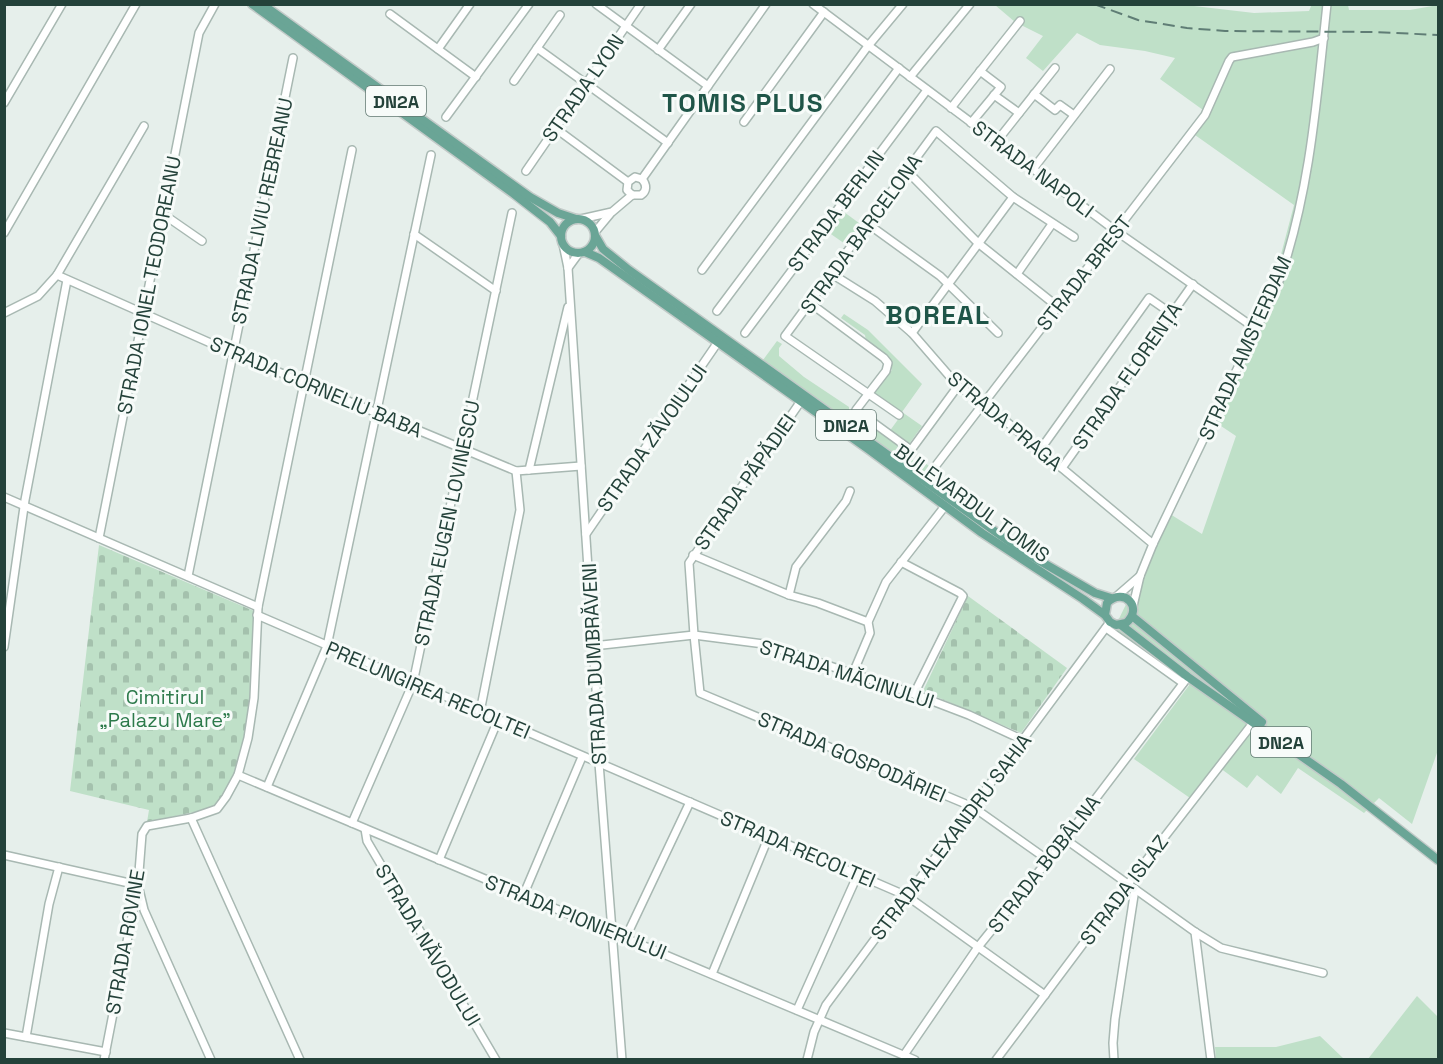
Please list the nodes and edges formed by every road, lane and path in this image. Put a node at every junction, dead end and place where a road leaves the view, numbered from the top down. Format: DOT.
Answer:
graph roads {
  1 [pos="62,4"];
  2 [pos="136,4"];
  3 [pos="215,4"];
  4 [pos="252,4"];
  5 [pos="262,4"];
  6 [pos="470,4"];
  7 [pos="529,4"];
  8 [pos="596,4"];
  9 [pos="641,4"];
  10 [pos="691,4"];
  11 [pos="766,4"];
  12 [pos="813,4"];
  13 [pos="903,4"];
  14 [pos="970,4"];
  15 [pos="1327,4"];
  16 [pos="824,12"];
  17 [pos="390,14"];
  18 [pos="560,15"];
  19 [pos="1020,21"];
  20 [pos="626,26"];
  21 [pos="1324,38"];
  22 [pos="868,46"];
  23 [pos="537,48"];
  24 [pos="438,49"];
  25 [pos="658,50"];
  26 [pos="293,58"];
  27 [pos="898,68"];
  28 [pos="1055,68"];
  29 [pos="1110,69"];
  30 [pos="980,71"];
  31 [pos="476,77"];
  32 [pos="910,77"];
  33 [pos="514,81"];
  34 [pos="586,84"];
  35 [pos="708,86"];
  36 [pos="927,90"];
  37 [pos="1034,94"];
  38 [pos="994,95"];
  39 [pos="4,103"];
  40 [pos="951,108"];
  41 [pos="1019,113"];
  42 [pos="1074,116"];
  43 [pos="446,117"];
  44 [pos="744,122"];
  45 [pos="971,123"];
  46 [pos="144,126"];
  47 [pos="555,128"];
  48 [pos="997,141"];
  49 [pos="668,143"];
  50 [pos="352,150"];
  51 [pos="430,155"];
  52 [pos="1034,169"];
  53 [pos="526,171"];
  54 [pos="908,171"];
  55 [pos="642,179"];
  56 [pos="628,182"];
  57 [pos="632,195"];
  58 [pos="1013,196"];
  59 [pos="612,212"];
  60 [pos="512,213"];
  61 [pos="163,214"];
  62 [pos="579,219"];
  63 [pos="868,224"];
  64 [pos="1053,224"];
  65 [pos="1116,231"];
  66 [pos="4,233"];
  67 [pos="414,234"];
  68 [pos="595,234"];
  69 [pos="1074,237"];
  70 [pos="562,240"];
  71 [pos="202,241"];
  72 [pos="978,243"];
  73 [pos="582,252"];
  74 [pos="568,268"];
  75 [pos="702,270"];
  76 [pos="831,274"];
  77 [pos="1017,274"];
  78 [pos="57,275"];
  79 [pos="67,280"];
  80 [pos="1193,284"];
  81 [pos="948,285"];
  82 [pos="496,291"];
  83 [pos="570,299"];
  84 [pos="810,303"];
  85 [pos="1058,307"];
  86 [pos="717,311"];
  87 [pos="4,313"];
  88 [pos="144,314"];
  89 [pos="1172,314"];
  90 [pos="1256,329"];
  91 [pos="745,333"];
  92 [pos="912,333"];
  93 [pos="998,333"];
  94 [pos="718,342"];
  95 [pos="233,353"];
  96 [pos="305,383"];
  97 [pos="958,386"];
  98 [pos="868,394"];
  99 [pos="801,401"];
  100 [pos="984,403"];
  101 [pos="376,412"];
  102 [pos="899,415"];
  103 [pos="463,449"];
  104 [pos="1040,450"];
  105 [pos="580,466"];
  106 [pos="1062,468"];
  107 [pos="529,470"];
  108 [pos="516,471"];
  109 [pos="924,481"];
  110 [pos="850,491"];
  111 [pos="4,497"];
  112 [pos="25,506"];
  113 [pos="945,506"];
  114 [pos="586,534"];
  115 [pos="99,538"];
  116 [pos="1154,544"];
  117 [pos="693,555"];
  118 [pos="901,562"];
  119 [pos="188,576"];
  120 [pos="1140,576"];
  121 [pos="789,595"];
  122 [pos="1114,597"];
  123 [pos="257,611"];
  124 [pos="1132,611"];
  125 [pos="868,622"];
  126 [pos="1107,622"];
  127 [pos="1121,625"];
  128 [pos="694,635"];
  129 [pos="327,646"];
  130 [pos="593,646"];
  131 [pos="4,647"];
  132 [pos="853,673"];
  133 [pos="1186,680"];
  134 [pos="413,683"];
  135 [pos="914,694"];
  136 [pos="480,712"];
  137 [pos="498,720"];
  138 [pos="1253,723"];
  139 [pos="1023,740"];
  140 [pos="582,757"];
  141 [pos="599,763"];
  142 [pos="238,775"];
  143 [pos="267,787"];
  144 [pos="690,802"];
  145 [pos="973,807"];
  146 [pos="192,818"];
  147 [pos="352,823"];
  148 [pos="365,829"];
  149 [pos="769,836"];
  150 [pos="1065,839"];
  151 [pos="1438,853"];
  152 [pos="4,855"];
  153 [pos="438,860"];
  154 [pos="1048,860"];
  155 [pos="1438,860"];
  156 [pos="58,867"];
  157 [pos="858,874"];
  158 [pos="1128,884"];
  159 [pos="138,885"];
  160 [pos="1136,889"];
  161 [pos="523,896"];
  162 [pos="907,896"];
  163 [pos="612,932"];
  164 [pos="1195,932"];
  165 [pos="626,937"];
  166 [pos="978,947"];
  167 [pos="1323,973"];
  168 [pos="712,974"];
  169 [pos="1045,995"];
  170 [pos="797,1010"];
  171 [pos="819,1019"];
  172 [pos="4,1033"];
  173 [pos="26,1037"];
  174 [pos="105,1055"];
  175 [pos="904,1055"];
  176 [pos="211,1059"];
  177 [pos="300,1059"];
  178 [pos="496,1059"];
  179 [pos="622,1059"];
  180 [pos="807,1059"];
  181 [pos="915,1059"];
  182 [pos="996,1059"];
  183 [pos="1114,1059"];
  184 [pos="1211,1059"];
  1 -- 39 [label="street"];
  2 -- 66 [label="street"];
  3 -- 61 [label="street, STRADA IONEL TEODOREANU"];
  4 -- 70 [label="main road, DN2A"];
  5 -- 62 [label="main road, DN2A"];
  6 -- 24 [label="street"];
  7 -- 31 [label="street"];
  8 -- 20 [label="street"];
  9 -- 20 [label="street, STRADA LYON"];
  10 -- 25 [label="street"];
  11 -- 35 [label="street"];
  12 -- 16 [label="street, STRADA NAPOLI"];
  13 -- 22 [label="street"];
  14 -- 32 [label="street"];
  15 -- 21 [label="street, STRADA AMSTERDAM"];
  16 -- 22 [label="street, STRADA NAPOLI"];
  16 -- 44 [label="street"];
  17 -- 24 [label="street"];
  18 -- 23 [label="street"];
  19 -- 30 [label="street"];
  20 -- 25 [label="street"];
  20 -- 34 [label="street, STRADA LYON"];
  21 -- 65 [label="street, STRADA BREST"];
  21 -- 90 [label="street, STRADA AMSTERDAM"];
  22 -- 27 [label="street, STRADA NAPOLI"];
  22 -- 75 [label="street"];
  23 -- 33 [label="street"];
  23 -- 34 [label="street"];
  24 -- 31 [label="street"];
  25 -- 35 [label="street"];
  26 -- 95 [label="street, STRADA LIVIU REBREANU"];
  27 -- 32 [label="street, STRADA NAPOLI"];
  27 -- 86 [label="street, STRADA BERLIN"];
  28 -- 37 [label="street"];
  29 -- 42 [label="street"];
  30 -- 38 [label="street"];
  30 -- 40 [label="street"];
  31 -- 43 [label="street"];
  32 -- 36 [label="street, STRADA NAPOLI"];
  34 -- 47 [label="street, STRADA LYON"];
  34 -- 49 [label="street"];
  35 -- 49 [label="street"];
  36 -- 40 [label="street, STRADA NAPOLI"];
  36 -- 91 [label="street, STRADA BERLIN"];
  37 -- 41 [label="street"];
  37 -- 42 [label="street"];
  38 -- 41 [label="street"];
  38 -- 45 [label="street"];
  40 -- 45 [label="street, STRADA NAPOLI"];
  41 -- 48 [label="street"];
  42 -- 52 [label="street"];
  45 -- 48 [label="street, STRADA NAPOLI"];
  46 -- 78 [label="street"];
  47 -- 53 [label="street, STRADA LYON"];
  47 -- 56 [label="street"];
  48 -- 52 [label="street, STRADA NAPOLI"];
  49 -- 55 [label="street"];
  50 -- 96 [label="street"];
  51 -- 67 [label="street"];
  52 -- 65 [label="street, STRADA NAPOLI"];
  54 -- 58 [label="street, STRADA BARCELONA"];
  54 -- 63 [label="street, STRADA BARCELONA"];
  54 -- 72 [label="street"];
  55 -- 56 [label="street"];
  55 -- 57 [label="street"];
  56 -- 57 [label="street"];
  57 -- 59 [label="street"];
  58 -- 64 [label="street"];
  58 -- 72 [label="street"];
  59 -- 62 [label="street"];
  59 -- 68 [label="street"];
  60 -- 82 [label="street, STRADA EUGEN LOVINESCU"];
  61 -- 71 [label="street"];
  61 -- 88 [label="street, STRADA IONEL TEODOREANU"];
  62 -- 68 [label="main road, DN2A"];
  62 -- 70 [label="main road"];
  63 -- 76 [label="street, STRADA BARCELONA"];
  63 -- 81 [label="street"];
  64 -- 69 [label="street"];
  64 -- 77 [label="street"];
  65 -- 80 [label="street, STRADA NAPOLI"];
  65 -- 85 [label="street, STRADA BREST"];
  67 -- 82 [label="street"];
  67 -- 101 [label="street"];
  68 -- 73 [label="main road"];
  68 -- 109 [label="main road, BULEVARDUL TOMIS / DN2A"];
  70 -- 73 [label="main road, DN2A"];
  70 -- 74 [label="street, STRADA DUMBRĂVENI"];
  72 -- 77 [label="street"];
  72 -- 81 [label="street"];
  73 -- 74 [label="street"];
  73 -- 94 [label="main road, BULEVARDUL TOMIS / DN2A"];
  74 -- 83 [label="street, STRADA DUMBRĂVENI"];
  76 -- 84 [label="street, STRADA BARCELONA"];
  76 -- 92 [label="street, STRADA PRAGA"];
  77 -- 85 [label="street"];
  78 -- 79 [label="street, STRADA CORNELIU BABA"];
  78 -- 87 [label="street"];
  79 -- 88 [label="street, STRADA CORNELIU BABA"];
  79 -- 112 [label="street"];
  80 -- 89 [label="street, STRADA FLORENȚA"];
  80 -- 90 [label="street, STRADA NAPOLI"];
  81 -- 92 [label="street"];
  81 -- 93 [label="street"];
  82 -- 103 [label="street, STRADA EUGEN LOVINESCU"];
  83 -- 105 [label="street, STRADA DUMBRĂVENI"];
  83 -- 107 [label="street"];
  84 -- 98 [label="street"];
  84 -- 98 [label="street, STRADA BARCELONA"];
  85 -- 100 [label="street, STRADA BREST"];
  88 -- 95 [label="street, STRADA CORNELIU BABA"];
  88 -- 115 [label="street, STRADA IONEL TEODOREANU"];
  89 -- 104 [label="street"];
  89 -- 106 [label="street, STRADA FLORENȚA"];
  90 -- 116 [label="street, STRADA AMSTERDAM"];
  92 -- 97 [label="street, STRADA PRAGA"];
  94 -- 99 [label="main road, BULEVARDUL TOMIS / DN2A"];
  94 -- 114 [label="street, STRADA ZĂVOIULUI"];
  95 -- 96 [label="street, STRADA CORNELIU BABA"];
  95 -- 119 [label="street, STRADA LIVIU REBREANU"];
  96 -- 101 [label="street, STRADA CORNELIU BABA"];
  96 -- 123 [label="street"];
  97 -- 98 [label="street"];
  97 -- 100 [label="street, STRADA PRAGA"];
  98 -- 102 [label="street"];
  99 -- 113 [label="main road, BULEVARDUL TOMIS / DN2A"];
  99 -- 117 [label="street, STRADA PĂPĂDIEI"];
  100 -- 104 [label="street, STRADA PRAGA"];
  100 -- 109 [label="street, STRADA BREST"];
  101 -- 103 [label="street, STRADA CORNELIU BABA"];
  101 -- 129 [label="street"];
  103 -- 108 [label="street, STRADA CORNELIU BABA"];
  103 -- 134 [label="street, STRADA EUGEN LOVINESCU"];
  104 -- 106 [label="street, STRADA PRAGA"];
  105 -- 107 [label="street, STRADA CORNELIU BABA"];
  105 -- 114 [label="street, STRADA DUMBRĂVENI"];
  106 -- 116 [label="street, STRADA PRAGA"];
  107 -- 108 [label="street, STRADA CORNELIU BABA"];
  108 -- 136 [label="street"];
  109 -- 122 [label="main road, BULEVARDUL TOMIS / DN2A"];
  110 -- 121 [label="street"];
  111 -- 112 [label="street, PRELUNGIREA RECOLTEI"];
  112 -- 115 [label="street, PRELUNGIREA RECOLTEI"];
  112 -- 131 [label="street"];
  113 -- 118 [label="street"];
  113 -- 126 [label="main road, BULEVARDUL TOMIS / DN2A"];
  114 -- 130 [label="street, STRADA DUMBRĂVENI"];
  115 -- 119 [label="street, PRELUNGIREA RECOLTEI"];
  116 -- 120 [label="street, STRADA AMSTERDAM"];
  117 -- 121 [label="street"];
  117 -- 128 [label="street, STRADA PĂPĂDIEI"];
  118 -- 125 [label="street"];
  118 -- 135 [label="street"];
  119 -- 123 [label="street, PRELUNGIREA RECOLTEI"];
  120 -- 122 [label="street, STRADA AMSTERDAM"];
  120 -- 124 [label="street, STRADA AMSTERDAM"];
  121 -- 125 [label="street"];
  122 -- 124 [label="main road"];
  122 -- 126 [label="main road"];
  123 -- 129 [label="street, PRELUNGIREA RECOLTEI"];
  123 -- 142 [label="street"];
  124 -- 127 [label="main road"];
  124 -- 151 [label="main road, DN2A"];
  125 -- 132 [label="street"];
  126 -- 127 [label="main road"];
  126 -- 133 [label="street"];
  126 -- 139 [label="street, STRADA ALEXANDRU SAHIA"];
  127 -- 133 [label="main road, DN2A"];
  128 -- 130 [label="street, STRADA MĂCINULUI"];
  128 -- 132 [label="street, STRADA MĂCINULUI"];
  128 -- 145 [label="street, STRADA GOSPODĂRIEI"];
  129 -- 134 [label="street, PRELUNGIREA RECOLTEI"];
  129 -- 143 [label="street"];
  130 -- 141 [label="street, STRADA DUMBRĂVENI"];
  132 -- 135 [label="street, STRADA MĂCINULUI"];
  133 -- 138 [label="main road, DN2A"];
  133 -- 150 [label="street, STRADA BOBÂLNA"];
  134 -- 136 [label="street, PRELUNGIREA RECOLTEI"];
  134 -- 147 [label="street, STRADA EUGEN LOVINESCU"];
  135 -- 139 [label="street, STRADA MĂCINULUI"];
  136 -- 137 [label="street, PRELUNGIREA RECOLTEI"];
  137 -- 140 [label="street, PRELUNGIREA RECOLTEI"];
  137 -- 153 [label="street"];
  138 -- 155 [label="main road, DN2A"];
  138 -- 158 [label="street, STRADA ISLAZ"];
  139 -- 145 [label="street, STRADA ALEXANDRU SAHIA"];
  140 -- 141 [label="street, PRELUNGIREA RECOLTEI"];
  140 -- 161 [label="street"];
  141 -- 144 [label="street, STRADA RECOLTEI"];
  141 -- 163 [label="street, STRADA DUMBRĂVENI"];
  142 -- 143 [label="street, STRADA PIONIERULUI"];
  142 -- 146 [label="street"];
  143 -- 147 [label="street, STRADA PIONIERULUI"];
  144 -- 149 [label="street, STRADA RECOLTEI"];
  144 -- 165 [label="street"];
  145 -- 154 [label="street, STRADA GOSPODĂRIEI"];
  145 -- 162 [label="street, STRADA ALEXANDRU SAHIA"];
  146 -- 159 [label="street, STRADA ROVINE"];
  146 -- 177 [label="street"];
  147 -- 148 [label="street, STRADA PIONIERULUI"];
  148 -- 153 [label="street, STRADA PIONIERULUI"];
  148 -- 178 [label="street, STRADA NĂVODULUI"];
  149 -- 157 [label="street, STRADA RECOLTEI"];
  149 -- 168 [label="street"];
  150 -- 154 [label="street, STRADA BOBÂLNA"];
  150 -- 158 [label="street"];
  152 -- 156 [label="street"];
  153 -- 161 [label="street, STRADA PIONIERULUI"];
  154 -- 166 [label="street, STRADA BOBÂLNA"];
  156 -- 159 [label="street"];
  156 -- 173 [label="street"];
  157 -- 162 [label="street, STRADA RECOLTEI"];
  157 -- 170 [label="street"];
  158 -- 160 [label="street"];
  158 -- 169 [label="street, STRADA ISLAZ"];
  159 -- 174 [label="street, STRADA ROVINE"];
  159 -- 176 [label="street"];
  160 -- 164 [label="street"];
  160 -- 183 [label="street"];
  161 -- 163 [label="street, STRADA PIONIERULUI"];
  162 -- 166 [label="street, STRADA RECOLTEI"];
  162 -- 171 [label="street, STRADA ALEXANDRU SAHIA"];
  163 -- 165 [label="street, STRADA PIONIERULUI"];
  163 -- 179 [label="street, STRADA DUMBRĂVENI"];
  164 -- 167 [label="street"];
  164 -- 184 [label="street"];
  165 -- 168 [label="street, STRADA PIONIERULUI"];
  166 -- 169 [label="street, STRADA RECOLTEI"];
  166 -- 175 [label="street, STRADA BOBÂLNA"];
  168 -- 170 [label="street, STRADA PIONIERULUI"];
  169 -- 182 [label="street, STRADA ISLAZ"];
  170 -- 171 [label="street, STRADA PIONIERULUI"];
  171 -- 175 [label="street, STRADA PIONIERULUI"];
  171 -- 180 [label="street, STRADA ALEXANDRU SAHIA"];
  172 -- 173 [label="street"];
  173 -- 174 [label="street"];
  175 -- 181 [label="street, STRADA PIONIERULUI"];
}
